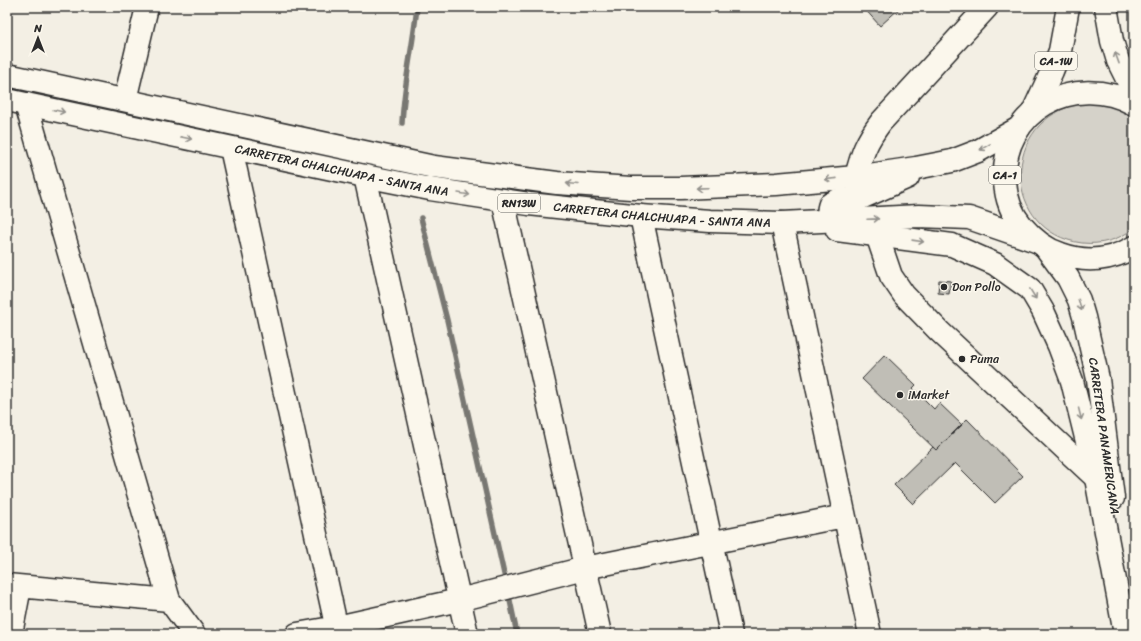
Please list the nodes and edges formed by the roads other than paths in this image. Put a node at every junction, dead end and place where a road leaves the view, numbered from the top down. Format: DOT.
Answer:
graph roads {
  1 [pos="147,7"];
  2 [pos="987,7"];
  3 [pos="1068,7"];
  4 [pos="1106,7"];
  5 [pos="7,75"];
  6 [pos="1134,93"];
  7 [pos="125,100"];
  8 [pos="16,102"];
  9 [pos="1134,104"];
  10 [pos="1033,112"];
  11 [pos="1019,128"];
  12 [pos="230,148"];
  13 [pos="938,164"];
  14 [pos="365,176"];
  15 [pos="856,177"];
  16 [pos="503,200"];
  17 [pos="641,216"];
  18 [pos="834,220"];
  19 [pos="782,223"];
  20 [pos="869,235"];
  21 [pos="1041,245"];
  22 [pos="1134,247"];
  23 [pos="1096,478"];
  24 [pos="844,516"];
  25 [pos="712,542"];
  26 [pos="585,568"];
  27 [pos="13,586"];
  28 [pos="169,600"];
  29 [pos="459,600"];
  30 [pos="337,630"];
  31 [pos="11,634"];
  32 [pos="194,634"];
  33 [pos="297,634"];
  34 [pos="467,634"];
  35 [pos="600,634"];
  36 [pos="731,634"];
  37 [pos="870,634"];
  38 [pos="1125,634"];
  39 [pos="1129,634"];
  1 -- 7 [label="main road"];
  2 -- 15 [label="main road"];
  3 -- 10 [label="main road, CA-1W"];
  6 -- 4 [label="main road, one-way"];
  5 -- 7 [label="main road, CARRETERA CHALCHUAPA - SANTA ANA / RN13W"];
  15 -- 7 [label="main road, CARRETERA CHALCHUAPA - SANTA ANA / RN13W, one-way"];
  8 -- 12 [label="main road, CARRETERA CHALCHUAPA - SANTA ANA / RN13W, one-way"];
  8 -- 28 [label="main road"];
  9 -- 10 [label="main road, CA-1"];
  10 -- 11 [label="main road, CA-1"];
  11 -- 13 [label="main road, CARRETERA CHALCHUAPA - SANTA ANA / RN13W, one-way"];
  11 -- 21 [label="main road, CA-1"];
  12 -- 14 [label="main road, CARRETERA CHALCHUAPA - SANTA ANA / RN13W"];
  12 -- 30 [label="main road"];
  13 -- 15 [label="main road, CARRETERA CHALCHUAPA - SANTA ANA / RN13W"];
  13 -- 18 [label="main road"];
  14 -- 16 [label="main road, CARRETERA CHALCHUAPA - SANTA ANA / RN13W, one-way"];
  14 -- 29 [label="main road"];
  16 -- 17 [label="main road, CARRETERA CHALCHUAPA - SANTA ANA / RN13W"];
  16 -- 26 [label="main road"];
  17 -- 19 [label="main road, CARRETERA CHALCHUAPA - SANTA ANA / RN13W"];
  17 -- 25 [label="main road"];
  18 -- 19 [label="main road, CARRETERA CHALCHUAPA - SANTA ANA / RN13W"];
  18 -- 20 [label="main road"];
  18 -- 21 [label="main road, CARRETERA CHALCHUAPA - SANTA ANA / RN13W, one-way"];
  19 -- 20 [label="main road"];
  19 -- 24 [label="main road"];
  20 -- 23 [label="main road"];
  20 -- 23 [label="main road, one-way"];
  21 -- 22 [label="main road, CA-1"];
  21 -- 39 [label="main road, CARRETERA PANAMERICANA, one-way"];
  23 -- 38 [label="main road"];
  24 -- 25 [label="main road"];
  24 -- 37 [label="main road"];
  25 -- 26 [label="main road"];
  25 -- 36 [label="main road"];
  26 -- 29 [label="main road"];
  26 -- 35 [label="main road"];
  27 -- 28 [label="main road"];
  27 -- 31 [label="main road"];
  28 -- 32 [label="main road"];
  29 -- 30 [label="main road"];
  29 -- 34 [label="main road"];
  30 -- 33 [label="main road"];
}
